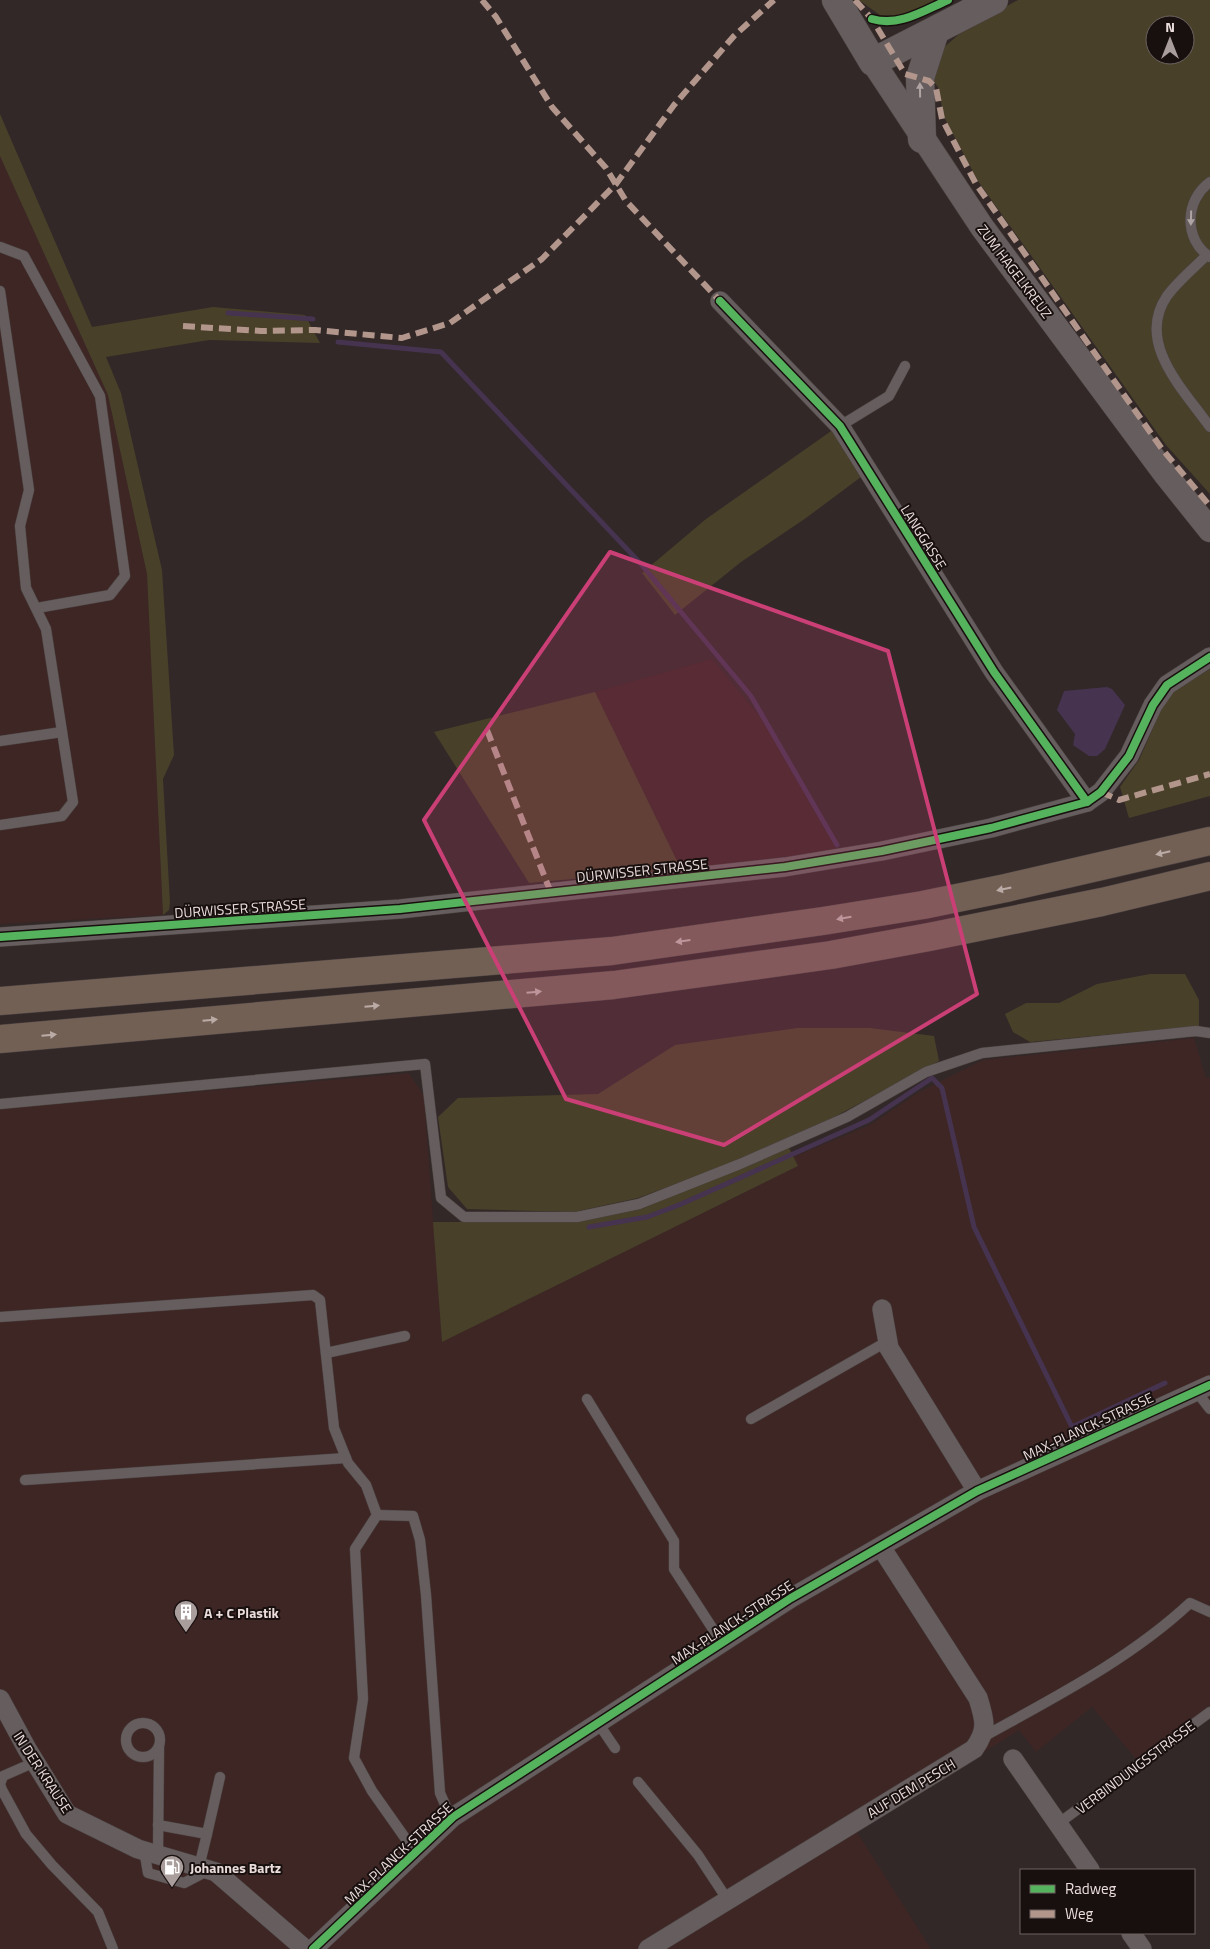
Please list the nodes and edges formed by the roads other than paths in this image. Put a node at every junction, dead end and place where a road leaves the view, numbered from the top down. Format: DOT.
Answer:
graph roads {
  1 [pos="836,0"];
  2 [pos="994,0"];
  3 [pos="935,31"];
  4 [pos="873,62"];
  5 [pos="922,139"];
  6 [pos="1210,182"];
  7 [pos="0,247"];
  8 [pos="1209,256"];
  9 [pos="0,291"];
  10 [pos="720,301"];
  11 [pos="905,366"];
  12 [pos="840,426"];
  13 [pos="1210,427"];
  14 [pos="1210,530"];
  15 [pos="37,608"];
  16 [pos="1210,657"];
  17 [pos="62,732"];
  18 [pos="0,741"];
  19 [pos="1087,802"];
  20 [pos="0,825"];
  21 [pos="1210,842"];
  22 [pos="1210,876"];
  23 [pos="0,937"];
  24 [pos="0,1001"];
  25 [pos="1210,1034"];
  26 [pos="0,1039"];
  27 [pos="0,1104"];
  28 [pos="882,1309"];
  29 [pos="0,1316"];
  30 [pos="406,1336"];
  31 [pos="888,1341"];
  32 [pos="326,1353"];
  33 [pos="1203,1388"];
  34 [pos="587,1398"];
  35 [pos="1210,1409"];
  36 [pos="751,1419"];
  37 [pos="346,1458"];
  38 [pos="25,1480"];
  39 [pos="977,1491"];
  40 [pos="377,1515"];
  41 [pos="881,1547"];
  42 [pos="1210,1612"];
  43 [pos="722,1643"];
  44 [pos="0,1699"];
  45 [pos="1210,1712"];
  46 [pos="598,1723"];
  47 [pos="983,1736"];
  48 [pos="159,1747"];
  49 [pos="615,1748"];
  50 [pos="1012,1759"];
  51 [pos="35,1762"];
  52 [pos="220,1777"];
  53 [pos="638,1782"];
  54 [pos="451,1818"];
  55 [pos="1059,1823"];
  56 [pos="158,1826"];
  57 [pos="207,1834"];
  58 [pos="151,1852"];
  59 [pos="415,1852"];
  60 [pos="204,1868"];
  61 [pos="1089,1869"];
  62 [pos="727,1899"];
  63 [pos="1132,1934"];
  64 [pos="113,1949"];
  65 [pos="304,1949"];
  66 [pos="313,1949"];
  67 [pos="648,1949"];
  68 [pos="1142,1949"];
  1 -- 4 [label="main road, ZUM HAGELKREUZ"];
  2 -- 3 [label="main road"];
  3 -- 4 [label="main road"];
  5 -- 3 [label="main road, one-way"];
  4 -- 5 [label="street, ZUM HAGELKREUZ"];
  5 -- 14 [label="street, ZUM HAGELKREUZ"];
  6 -- 8 [label="lane, one-way"];
  7 -- 15 [label="lane"];
  8 -- 13 [label="lane"];
  9 -- 15 [label="lane"];
  10 -- 12 [label="street, LANGGASSE"];
  11 -- 12 [label="lane"];
  12 -- 19 [label="street, LANGGASSE"];
  15 -- 17 [label="lane"];
  16 -- 19 [label="street, DÜRWISSER STRASSE"];
  17 -- 18 [label="lane"];
  17 -- 20 [label="lane"];
  19 -- 23 [label="street, DÜRWISSER STRASSE"];
  21 -- 24 [label="highway, one-way"];
  26 -- 22 [label="highway, one-way"];
  25 -- 27 [label="lane"];
  28 -- 31 [label="street"];
  29 -- 32 [label="lane"];
  30 -- 32 [label="lane"];
  31 -- 36 [label="lane"];
  31 -- 39 [label="street"];
  32 -- 37 [label="lane"];
  33 -- 35 [label="lane"];
  33 -- 39 [label="street, MAX-PLANCK-STRASSE"];
  34 -- 43 [label="lane"];
  37 -- 38 [label="lane"];
  37 -- 40 [label="lane"];
  39 -- 41 [label="street, MAX-PLANCK-STRASSE"];
  40 -- 54 [label="lane"];
  40 -- 59 [label="lane"];
  41 -- 43 [label="street, MAX-PLANCK-STRASSE"];
  41 -- 47 [label="street"];
  42 -- 47 [label="lane"];
  43 -- 46 [label="street, MAX-PLANCK-STRASSE"];
  44 -- 51 [label="street, IN DER KRAUSE"];
  45 -- 55 [label="lane, VERBINDUNGSSTRASSE"];
  46 -- 49 [label="lane"];
  46 -- 54 [label="street, MAX-PLANCK-STRASSE"];
  47 -- 62 [label="street, AUF DEM PESCH"];
  48 -- 56 [label="lane"];
  50 -- 55 [label="street"];
  51 -- 58 [label="street, IN DER KRAUSE"];
  51 -- 64 [label="lane"];
  52 -- 57 [label="lane"];
  53 -- 62 [label="lane"];
  54 -- 59 [label="street, MAX-PLANCK-STRASSE"];
  55 -- 61 [label="street"];
  56 -- 57 [label="lane"];
  56 -- 58 [label="lane"];
  57 -- 60 [label="lane"];
  58 -- 60 [label="street, IN DER KRAUSE"];
  59 -- 66 [label="street, MAX-PLANCK-STRASSE"];
  60 -- 65 [label="street, IN DER KRAUSE"];
  62 -- 67 [label="street, AUF DEM PESCH"];
  63 -- 68 [label="street"];
}
